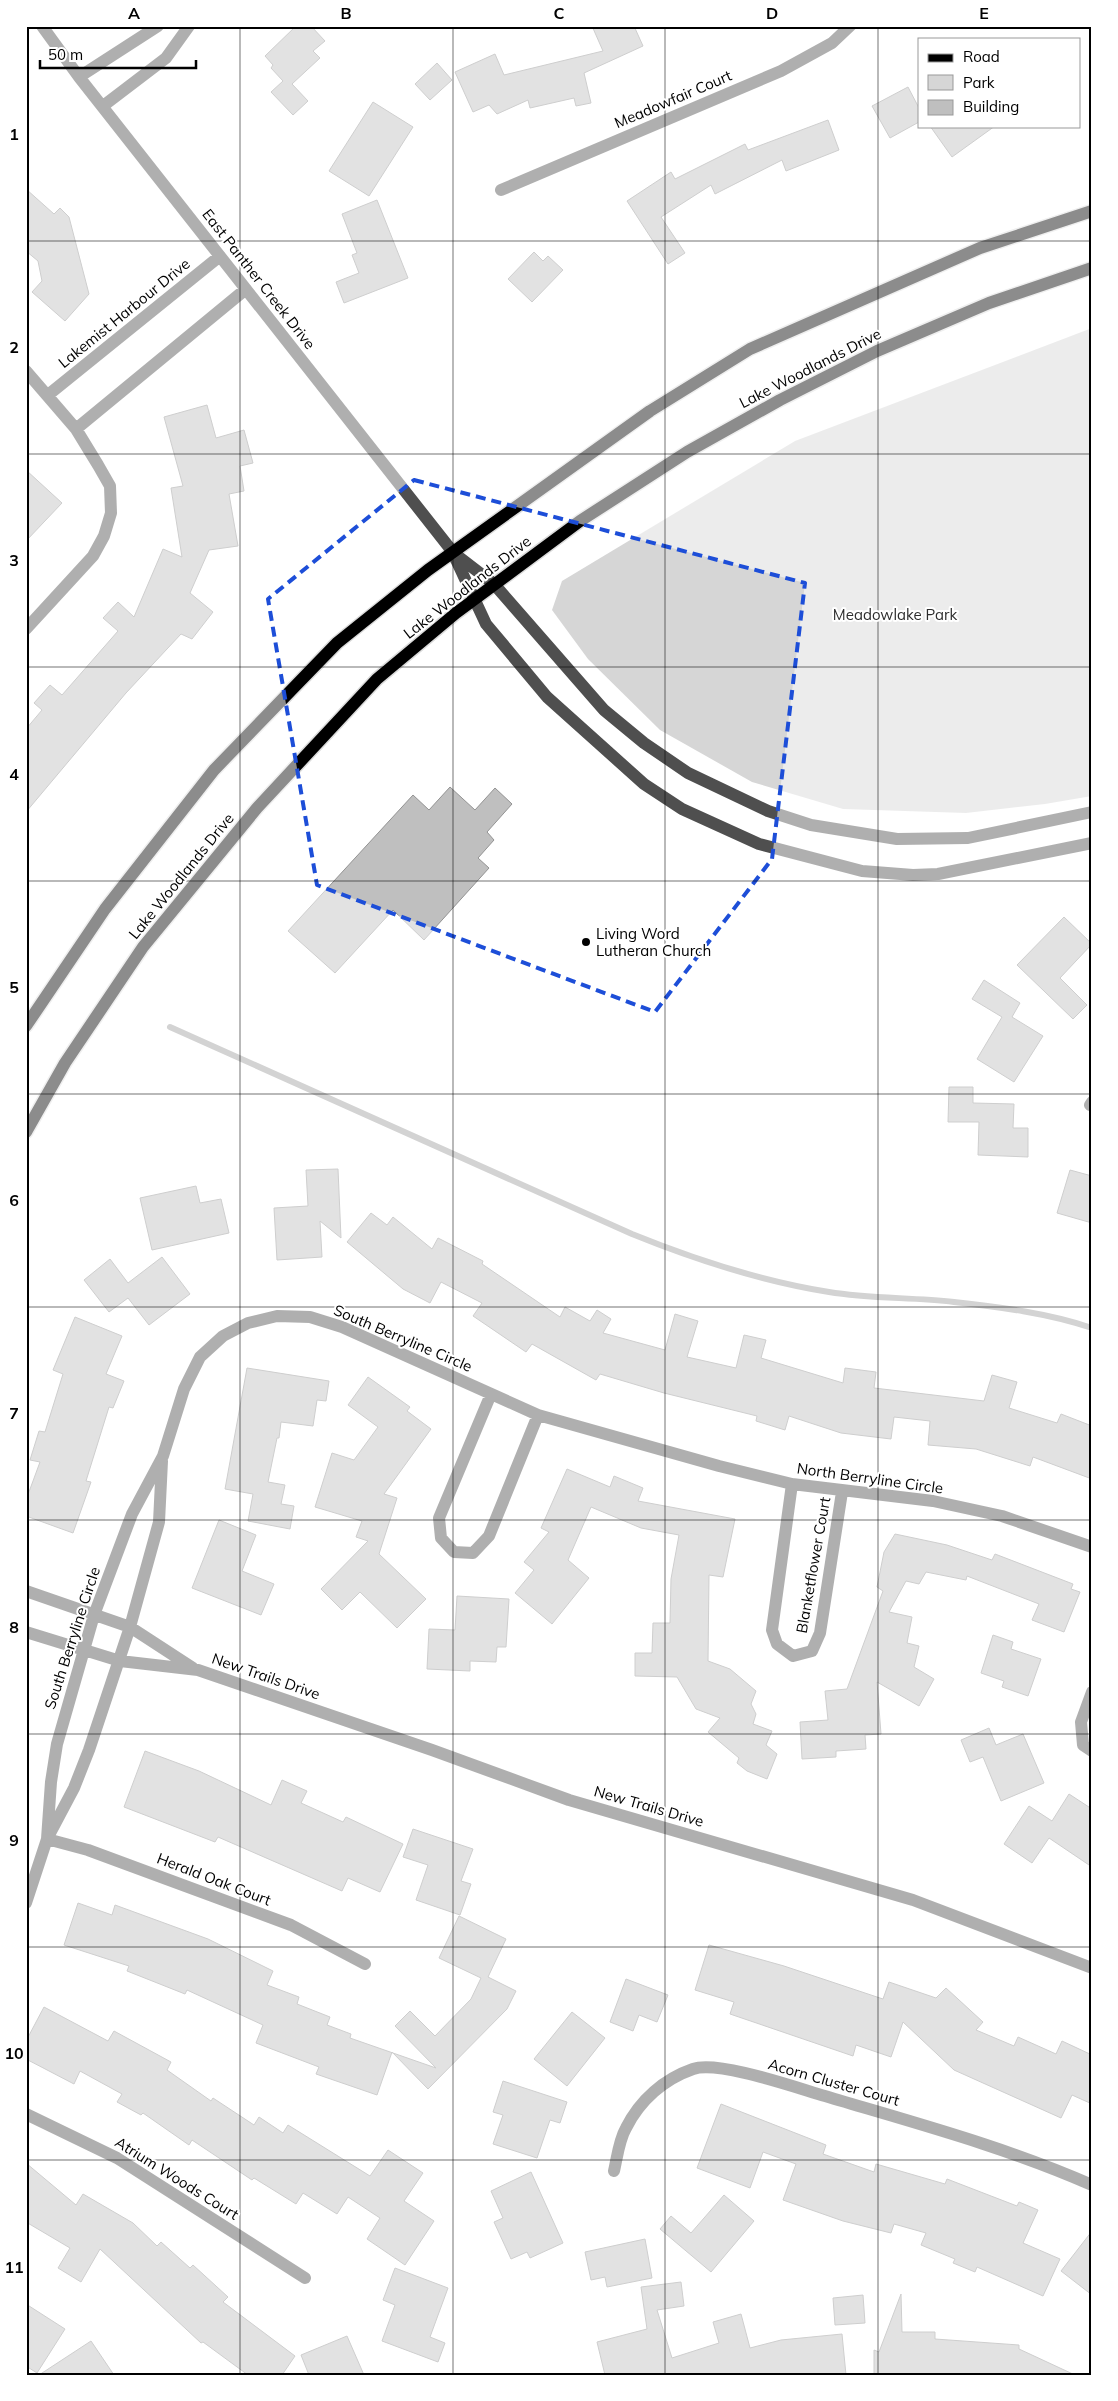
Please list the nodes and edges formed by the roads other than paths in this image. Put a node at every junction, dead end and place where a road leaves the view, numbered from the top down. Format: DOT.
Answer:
graph roads {
  1 [pos="42,26"];
  2 [pos="158,26"];
  3 [pos="189,26"];
  4 [pos="850,26"];
  5 [pos="79,77"];
  6 [pos="102,106"];
  7 [pos="501,190"];
  8 [pos="1092,211"];
  9 [pos="220,256"];
  10 [pos="1092,268"];
  11 [pos="246,289"];
  12 [pos="26,371"];
  13 [pos="48,395"];
  14 [pos="76,430"];
  15 [pos="452,551"];
  16 [pos="494,584"];
  17 [pos="474,599"];
  18 [pos="26,629"];
  19 [pos="1092,812"];
  20 [pos="1092,843"];
  21 [pos="26,1026"];
  22 [pos="26,1132"];
  23 [pos="491,1394"];
  24 [pos="538,1415"];
  25 [pos="642,1445"];
  26 [pos="163,1456"];
  27 [pos="792,1484"];
  28 [pos="842,1492"];
  29 [pos="1092,1547"];
  30 [pos="26,1591"];
  31 [pos="94,1615"];
  32 [pos="130,1627"];
  33 [pos="26,1632"];
  34 [pos="83,1650"];
  35 [pos="120,1661"];
  36 [pos="198,1670"];
  37 [pos="1092,1692"];
  38 [pos="1092,1751"];
  39 [pos="47,1839"];
  40 [pos="26,1902"];
  41 [pos="365,1964"];
  42 [pos="1092,1968"];
  43 [pos="26,2114"];
  44 [pos="614,2171"];
  45 [pos="1092,2185"];
  46 [pos="305,2278"];
  1 -- 5 [label="street, East Panther Creek Drive"];
  2 -- 5 [label="street"];
  3 -- 6 [label="street"];
  4 -- 7 [label="street, Meadowfair Court"];
  5 -- 6 [label="street, East Panther Creek Drive"];
  6 -- 9 [label="street, East Panther Creek Drive"];
  8 -- 15 [label="main road"];
  9 -- 11 [label="street, East Panther Creek Drive"];
  9 -- 13 [label="street, Lakemist Harbour Drive"];
  10 -- 16 [label="main road, Lake Woodlands Drive"];
  11 -- 14 [label="street"];
  11 -- 15 [label="street, East Panther Creek Drive"];
  12 -- 13 [label="street"];
  13 -- 14 [label="street"];
  14 -- 18 [label="street"];
  15 -- 16 [label="street"];
  15 -- 17 [label="street"];
  15 -- 21 [label="main road"];
  16 -- 17 [label="main road, Lake Woodlands Drive"];
  16 -- 19 [label="street"];
  17 -- 20 [label="street"];
  17 -- 22 [label="main road, Lake Woodlands Drive"];
  23 -- 24 [label="street, South Berryline Circle"];
  23 -- 24 [label="street"];
  23 -- 26 [label="street, South Berryline Circle"];
  24 -- 25 [label="street, South Berryline Circle"];
  25 -- 27 [label="street, North Berryline Circle"];
  26 -- 31 [label="street, South Berryline Circle"];
  26 -- 32 [label="street, South Berryline Circle"];
  27 -- 28 [label="street, North Berryline Circle"];
  27 -- 28 [label="street, Blanketflower Court"];
  28 -- 29 [label="street, North Berryline Circle"];
  30 -- 31 [label="street, New Trails Drive"];
  31 -- 32 [label="street, New Trails Drive"];
  31 -- 34 [label="street, South Berryline Circle"];
  32 -- 35 [label="street, South Berryline Circle"];
  32 -- 36 [label="street, New Trails Drive"];
  33 -- 34 [label="street, New Trails Drive"];
  34 -- 35 [label="street, New Trails Drive"];
  34 -- 39 [label="street, South Berryline Circle"];
  35 -- 36 [label="street, New Trails Drive"];
  35 -- 39 [label="street, South Berryline Circle"];
  36 -- 42 [label="street, New Trails Drive"];
  37 -- 38 [label="street"];
  39 -- 40 [label="street, South Berryline Circle"];
  39 -- 41 [label="street, Herald Oak Court"];
  43 -- 46 [label="street, Atrium Woods Court"];
  44 -- 45 [label="street, Acorn Cluster Court"];
}
